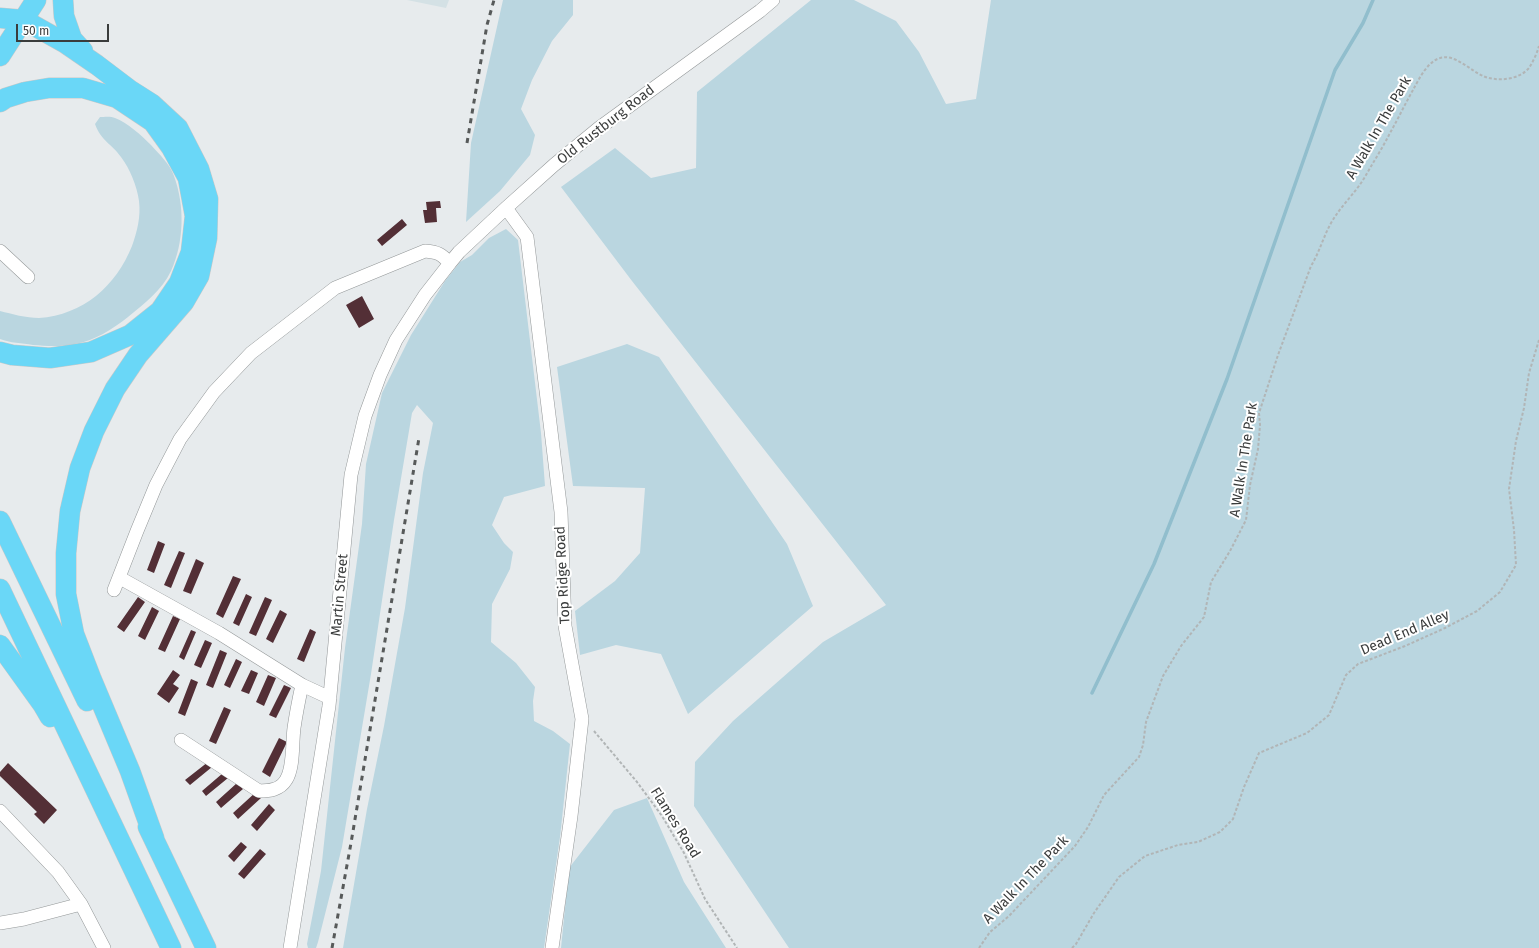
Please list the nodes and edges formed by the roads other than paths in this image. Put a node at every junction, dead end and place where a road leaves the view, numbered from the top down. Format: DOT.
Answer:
graph roads {
  1 [pos="36,0"];
  2 [pos="63,0"];
  3 [pos="774,0"];
  4 [pos="0,18"];
  5 [pos="24,20"];
  6 [pos="0,56"];
  7 [pos="97,65"];
  8 [pos="0,102"];
  9 [pos="506,208"];
  10 [pos="0,251"];
  11 [pos="450,263"];
  12 [pos="28,277"];
  13 [pos="0,352"];
  14 [pos="0,521"];
  15 [pos="120,578"];
  16 [pos="0,589"];
  17 [pos="114,590"];
  18 [pos="0,645"];
  19 [pos="302,685"];
  20 [pos="330,698"];
  21 [pos="181,740"];
  22 [pos="0,811"];
  23 [pos="154,838"];
  24 [pos="137,877"];
  25 [pos="81,904"];
  26 [pos="0,923"];
  27 [pos="104,948"];
  28 [pos="171,948"];
  29 [pos="206,948"];
  30 [pos="290,948"];
  31 [pos="552,948"];
  1 -- 5 [label="highway"];
  2 -- 7 [label="highway"];
  3 -- 9 [label="street, Old Rustburg Road"];
  4 -- 5 [label="highway"];
  5 -- 6 [label="highway"];
  5 -- 7 [label="highway"];
  7 -- 23 [label="highway"];
  8 -- 13 [label="highway"];
  9 -- 11 [label="street, Old Rustburg Road"];
  9 -- 31 [label="street, Top Ridge Road"];
  10 -- 12 [label="street"];
  11 -- 15 [label="street"];
  11 -- 20 [label="street, Martin Street"];
  14 -- 23 [label="highway"];
  15 -- 17 [label="street"];
  15 -- 19 [label="street"];
  16 -- 24 [label="highway"];
  18 -- 24 [label="highway"];
  19 -- 20 [label="street"];
  19 -- 21 [label="street"];
  20 -- 30 [label="street, Martin Street"];
  22 -- 25 [label="street"];
  23 -- 29 [label="highway"];
  24 -- 28 [label="highway"];
  25 -- 26 [label="street"];
  25 -- 27 [label="street"];
}
